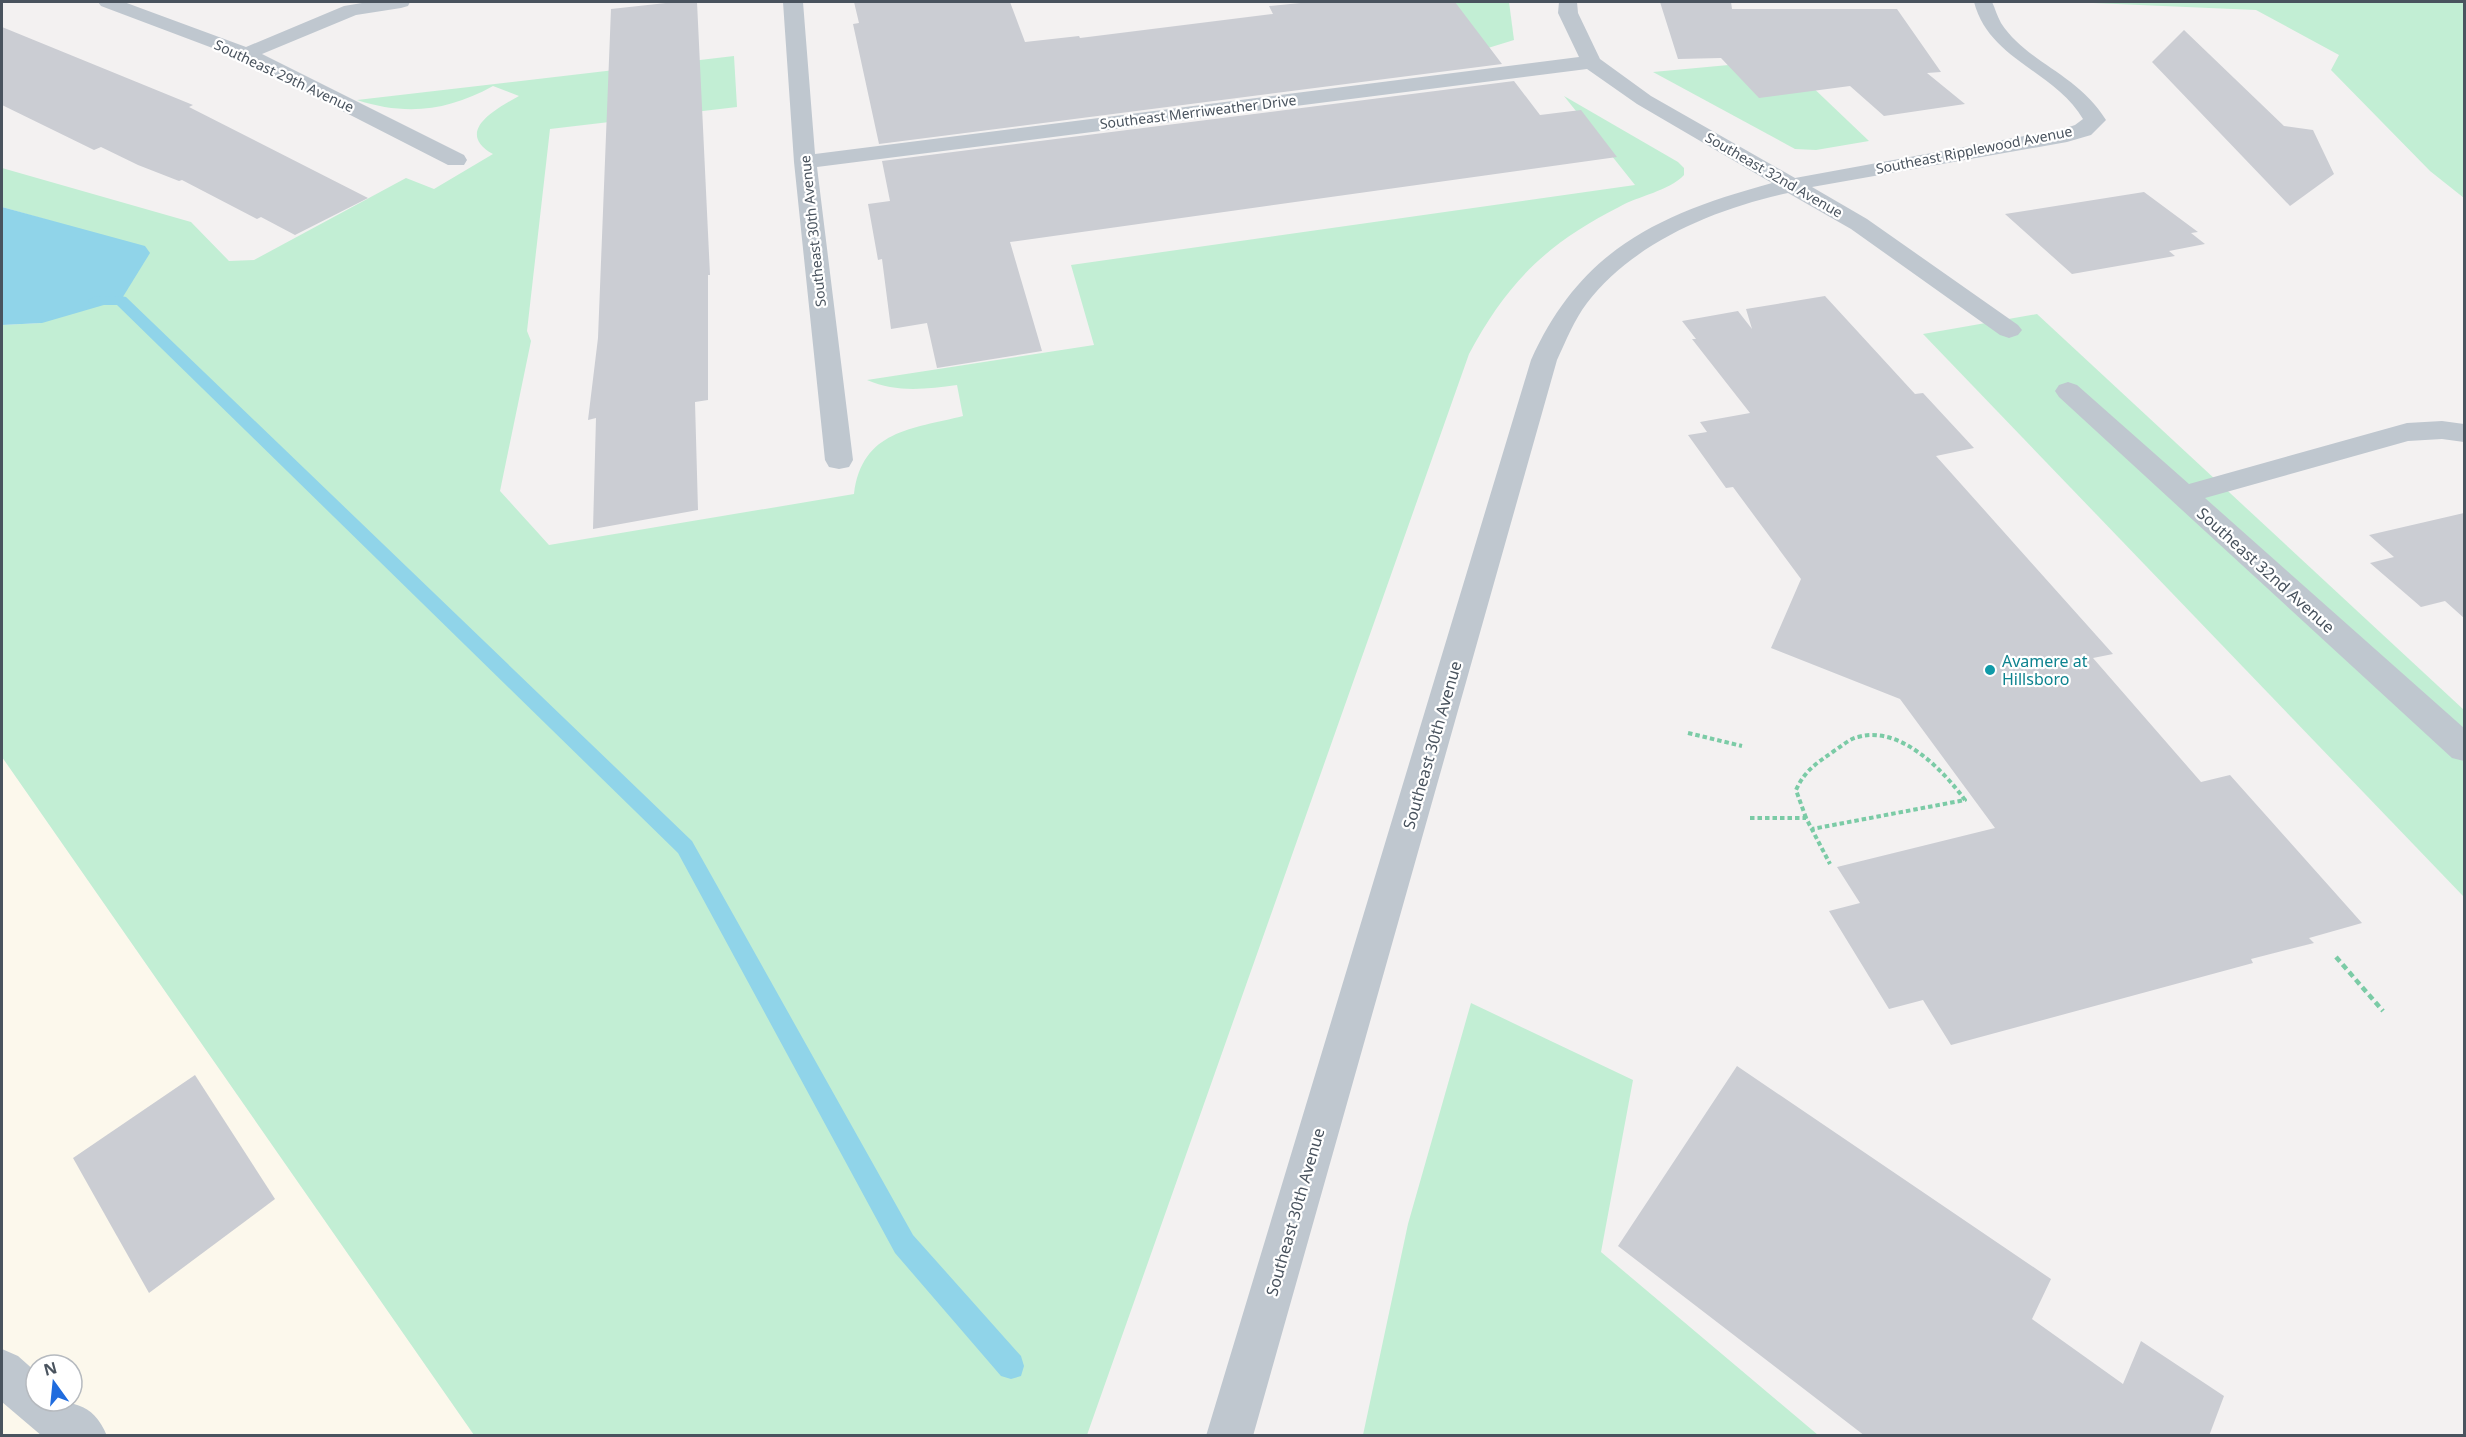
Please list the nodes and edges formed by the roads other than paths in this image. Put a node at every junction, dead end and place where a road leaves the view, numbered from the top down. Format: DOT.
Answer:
graph roads {
  1 [pos="108,2"];
  2 [pos="401,2"];
  3 [pos="793,2"];
  4 [pos="1568,2"];
  5 [pos="1983,2"];
  6 [pos="246,54"];
  7 [pos="1591,62"];
  8 [pos="456,160"];
  9 [pos="805,162"];
  10 [pos="1792,184"];
  11 [pos="2009,330"];
  12 [pos="2068,391"];
  13 [pos="2464,433"];
  14 [pos="839,460"];
  15 [pos="2183,495"];
  16 [pos="2464,748"];
  17 [pos="2,1372"];
  18 [pos="84,1436"];
  19 [pos="1229,1436"];
  1 -- 6 [label="street, Southeast 29th Avenue"];
  2 -- 6 [label="street"];
  3 -- 9 [label="street, Southeast 30th Avenue"];
  4 -- 7 [label="street, Southeast 32nd Avenue"];
  5 -- 10 [label="street, Southeast Ripplewood Avenue"];
  6 -- 8 [label="street, Southeast 29th Avenue"];
  7 -- 9 [label="street, Southeast Merriweather Drive"];
  7 -- 10 [label="street, Southeast 32nd Avenue"];
  9 -- 14 [label="street, Southeast 30th Avenue"];
  10 -- 11 [label="street, Southeast 32nd Avenue"];
  10 -- 19 [label="street, Southeast 30th Avenue"];
  12 -- 15 [label="street, Southeast 32nd Avenue"];
  13 -- 15 [label="street"];
  15 -- 16 [label="street, Southeast 32nd Avenue"];
  17 -- 18 [label="street"];
}
